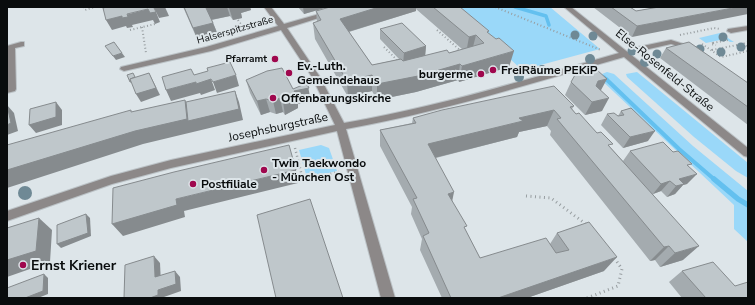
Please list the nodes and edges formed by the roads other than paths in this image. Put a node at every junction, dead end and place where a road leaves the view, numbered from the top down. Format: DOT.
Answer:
graph roads {
  1 [pos="267,7"];
  2 [pos="351,7"];
  3 [pos="567,7"];
  4 [pos="282,28"];
  5 [pos="748,28"];
  6 [pos="731,31"];
  7 [pos="20,44"];
  8 [pos="9,47"];
  9 [pos="636,50"];
  10 [pos="626,54"];
  11 [pos="700,54"];
  12 [pos="124,69"];
  13 [pos="10,90"];
  14 [pos="340,127"];
  15 [pos="748,153"];
  16 [pos="7,216"];
  17 [pos="388,298"];
  1 -- 4 [label="street"];
  2 -- 4 [label="street, Halserspitzstraße"];
  3 -- 10 [label="street, Else-Rosenfeld-Straße"];
  4 -- 12 [label="street, Halserspitzstraße"];
  4 -- 14 [label="street"];
  5 -- 6 [label="street"];
  7 -- 8 [label="street"];
  8 -- 13 [label="street"];
  9 -- 11 [label="street"];
  10 -- 14 [label="street, Josephsburgstraße"];
  10 -- 15 [label="street, Else-Rosenfeld-Straße"];
  14 -- 16 [label="street, Josephsburgstraße"];
  14 -- 17 [label="street"];
}
